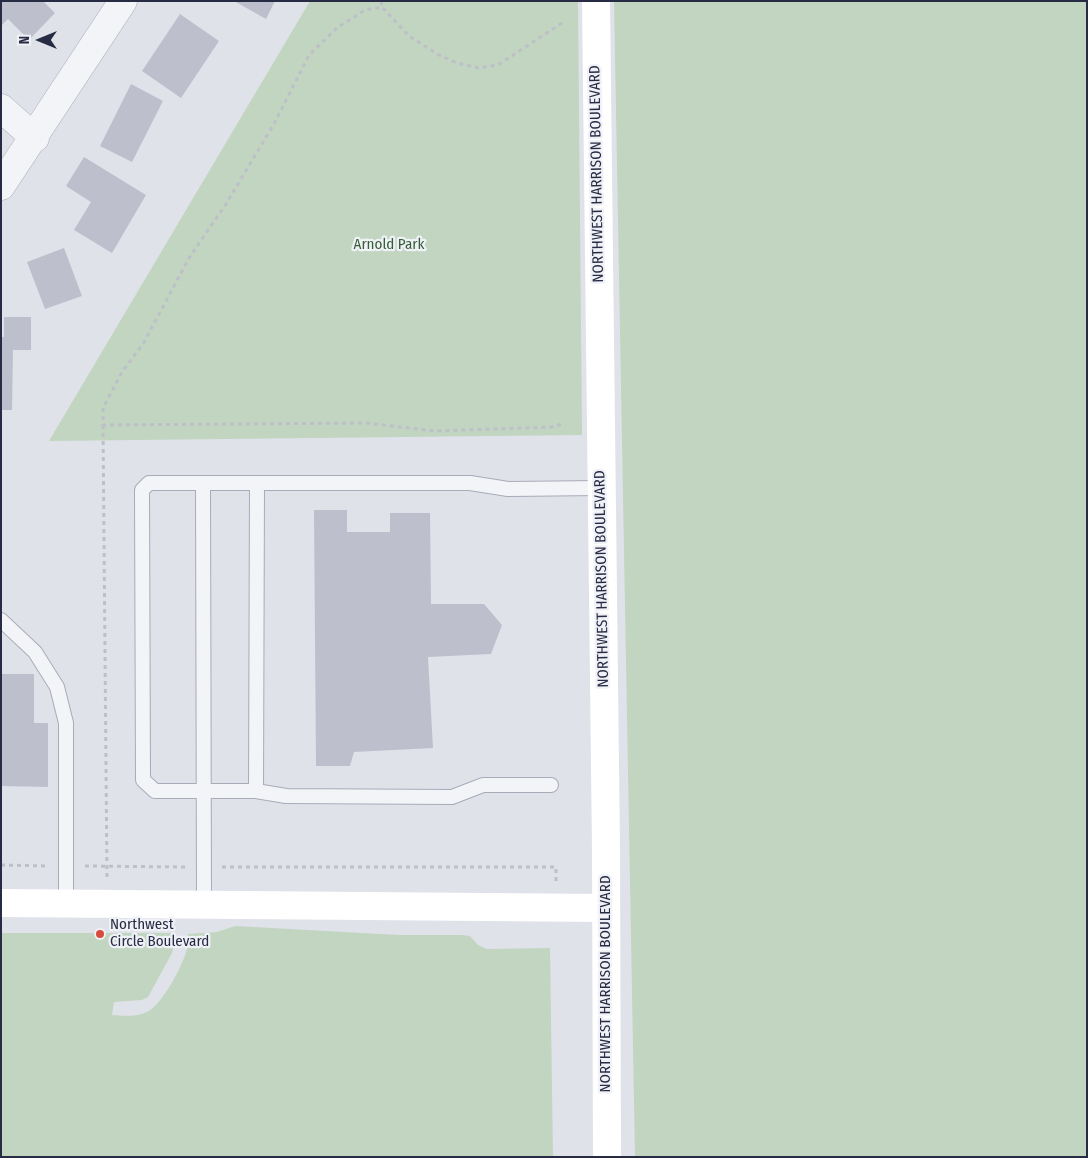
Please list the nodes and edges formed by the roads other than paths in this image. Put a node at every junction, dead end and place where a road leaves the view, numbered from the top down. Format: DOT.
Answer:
graph roads {
  1 [pos="123,1"];
  2 [pos="596,1"];
  3 [pos="1,108"];
  4 [pos="35,138"];
  5 [pos="1,186"];
  6 [pos="203,483"];
  7 [pos="257,483"];
  8 [pos="601,488"];
  9 [pos="1,620"];
  10 [pos="551,785"];
  11 [pos="256,791"];
  12 [pos="203,792"];
  13 [pos="1,903"];
  14 [pos="66,903"];
  15 [pos="204,903"];
  16 [pos="606,908"];
  17 [pos="607,1157"];
  1 -- 4 [label="street"];
  2 -- 8 [label="main road, NORTHWEST HARRISON BOULEVARD"];
  3 -- 4 [label="street"];
  4 -- 5 [label="street"];
  6 -- 7 [label="lane"];
  6 -- 12 [label="lane"];
  6 -- 12 [label="lane"];
  7 -- 8 [label="lane"];
  7 -- 11 [label="lane"];
  8 -- 16 [label="main road, NORTHWEST HARRISON BOULEVARD"];
  9 -- 14 [label="lane"];
  10 -- 11 [label="lane"];
  11 -- 12 [label="lane"];
  12 -- 15 [label="lane"];
  13 -- 14 [label="main road"];
  14 -- 15 [label="main road"];
  15 -- 16 [label="main road"];
  16 -- 17 [label="main road, NORTHWEST HARRISON BOULEVARD"];
}
